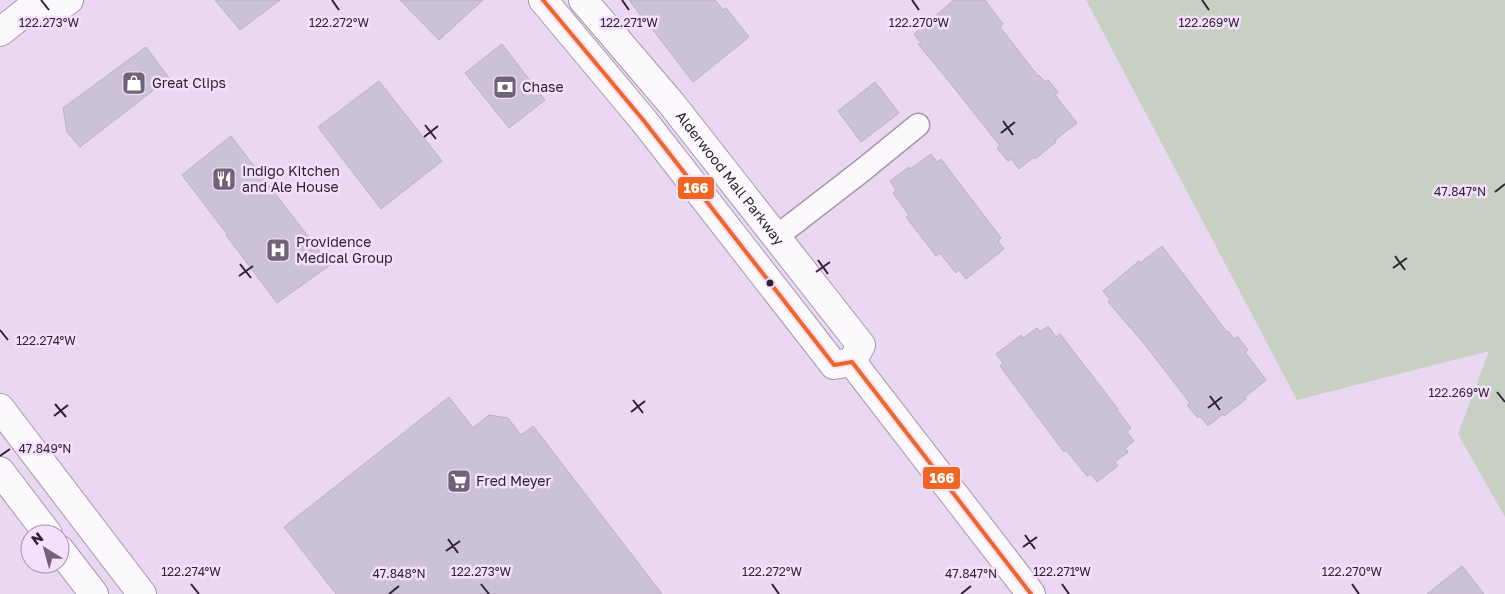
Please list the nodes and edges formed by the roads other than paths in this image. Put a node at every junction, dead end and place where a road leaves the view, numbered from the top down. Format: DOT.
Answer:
graph roads {
  1 [pos="68,0"];
  2 [pos="543,0"];
  3 [pos="583,0"];
  4 [pos="33,3"];
  5 [pos="0,32"];
  6 [pos="918,125"];
  7 [pos="776,237"];
  8 [pos="852,362"];
  9 [pos="0,408"];
  10 [pos="0,471"];
  11 [pos="40,524"];
  12 [pos="70,563"];
  13 [pos="94,594"];
  14 [pos="142,594"];
  15 [pos="1031,594"];
  1 -- 4 [label="main road"];
  2 -- 8 [label="main road"];
  3 -- 7 [label="main road, Alderwood Mall Parkway"];
  4 -- 5 [label="main road"];
  6 -- 7 [label="street"];
  7 -- 8 [label="main road, Alderwood Mall Parkway"];
  8 -- 15 [label="main road"];
  9 -- 14 [label="main road"];
  10 -- 11 [label="main road"];
  12 -- 13 [label="main road"];
}
